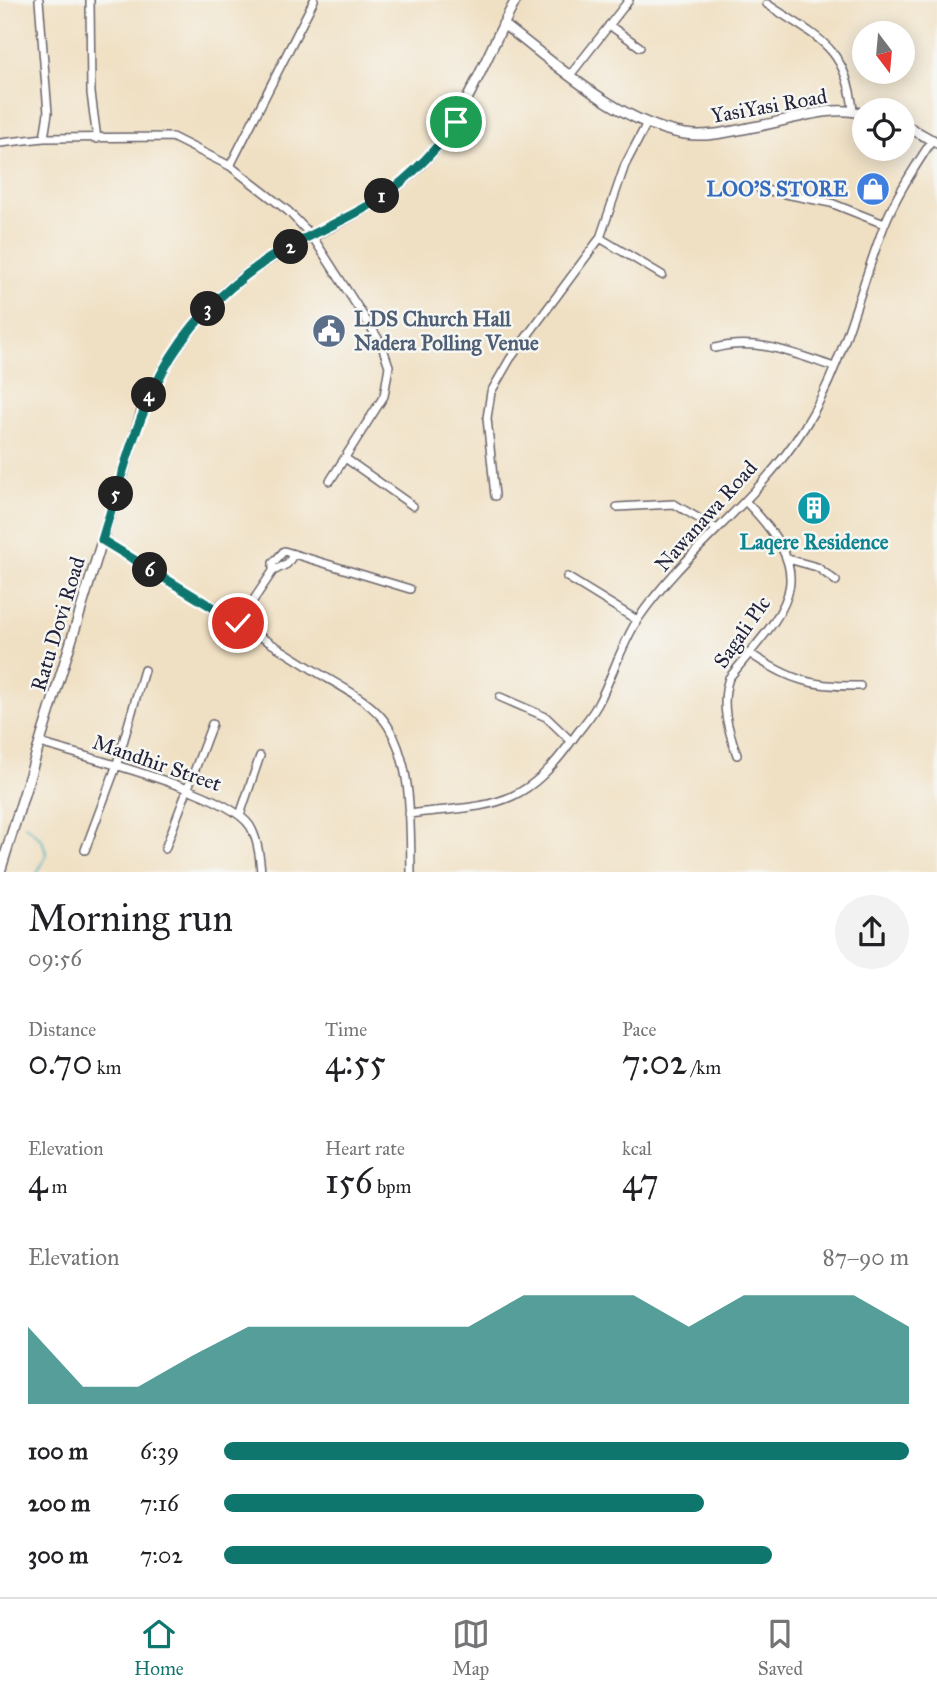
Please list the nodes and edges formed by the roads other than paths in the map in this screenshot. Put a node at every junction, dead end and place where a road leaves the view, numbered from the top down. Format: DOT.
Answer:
graph roads {
  1 [pos="39,0"];
  2 [pos="90,0"];
  3 [pos="314,0"];
  4 [pos="516,0"];
  5 [pos="629,0"];
  6 [pos="767,4"];
  7 [pos="503,24"];
  8 [pos="609,25"];
  9 [pos="640,47"];
  10 [pos="571,74"];
  11 [pos="852,104"];
  12 [pos="852,110"];
  13 [pos="647,123"];
  14 [pos="915,130"];
  15 [pos="44,138"];
  16 [pos="97,139"];
  17 [pos="935,141"];
  18 [pos="0,143"];
  19 [pos="230,166"];
  20 [pos="760,189"];
  21 [pos="884,224"];
  22 [pos="312,236"];
  23 [pos="600,238"];
  24 [pos="662,275"];
  25 [pos="715,348"];
  26 [pos="834,367"];
  27 [pos="345,458"];
  28 [pos="330,481"];
  29 [pos="495,496"];
  30 [pos="745,501"];
  31 [pos="413,506"];
  32 [pos="617,508"];
  33 [pos="717,529"];
  34 [pos="102,540"];
  35 [pos="294,554"];
  36 [pos="788,559"];
  37 [pos="273,571"];
  38 [pos="567,577"];
  39 [pos="836,581"];
  40 [pos="410,589"];
  41 [pos="638,620"];
  42 [pos="238,623"];
  43 [pos="749,653"];
  44 [pos="144,670"];
  45 [pos="860,685"];
  46 [pos="500,697"];
  47 [pos="212,724"];
  48 [pos="571,741"];
  49 [pos="40,743"];
  50 [pos="737,755"];
  51 [pos="260,756"];
  52 [pos="116,766"];
  53 [pos="188,790"];
  54 [pos="409,814"];
  55 [pos="240,815"];
  56 [pos="164,849"];
  57 [pos="85,850"];
  58 [pos="0,872"];
  59 [pos="261,872"];
  60 [pos="411,872"];
  1 -- 15 [label="street"];
  2 -- 16 [label="street"];
  3 -- 19 [label="street"];
  4 -- 7 [label="main road, Ratu Dovi Road"];
  5 -- 8 [label="street"];
  6 -- 11 [label="street"];
  7 -- 10 [label="main road, YasiYasi Road"];
  7 -- 22 [label="main road, Ratu Dovi Road"];
  8 -- 9 [label="street"];
  8 -- 10 [label="street"];
  10 -- 13 [label="main road, YasiYasi Road"];
  12 -- 13 [label="main road, YasiYasi Road"];
  13 -- 23 [label="street"];
  14 -- 17 [label="main road"];
  15 -- 16 [label="street"];
  15 -- 18 [label="street"];
  16 -- 19 [label="street"];
  17 -- 21 [label="street, Nawanawa Road"];
  19 -- 22 [label="street"];
  20 -- 21 [label="street"];
  21 -- 26 [label="street, Nawanawa Road"];
  22 -- 27 [label="street"];
  22 -- 34 [label="main road, Ratu Dovi Road"];
  23 -- 24 [label="street"];
  23 -- 29 [label="street"];
  25 -- 26 [label="street"];
  26 -- 30 [label="street, Nawanawa Road"];
  27 -- 28 [label="street"];
  27 -- 31 [label="street"];
  30 -- 33 [label="street, Nawanawa Road"];
  30 -- 36 [label="street"];
  32 -- 33 [label="street"];
  33 -- 41 [label="street, Nawanawa Road"];
  34 -- 42 [label="street"];
  34 -- 49 [label="main road, Ratu Dovi Road"];
  35 -- 37 [label="street"];
  35 -- 37 [label="street"];
  35 -- 40 [label="street"];
  36 -- 39 [label="street"];
  36 -- 43 [label="street, Sagali Plc"];
  37 -- 42 [label="street"];
  38 -- 41 [label="street"];
  41 -- 48 [label="street, Nawanawa Road"];
  42 -- 54 [label="street"];
  43 -- 45 [label="street"];
  43 -- 50 [label="street, Sagali Plc"];
  44 -- 52 [label="street"];
  46 -- 48 [label="street"];
  47 -- 53 [label="street"];
  48 -- 54 [label="street, Nawanawa Road"];
  49 -- 52 [label="street, Mandhir Street"];
  49 -- 58 [label="main road, Ratu Dovi Road"];
  51 -- 55 [label="street"];
  52 -- 53 [label="street, Mandhir Street"];
  52 -- 57 [label="street"];
  53 -- 55 [label="street, Mandhir Street"];
  53 -- 56 [label="street"];
  54 -- 60 [label="street"];
  55 -- 59 [label="street, Mandhir Street"];
}
